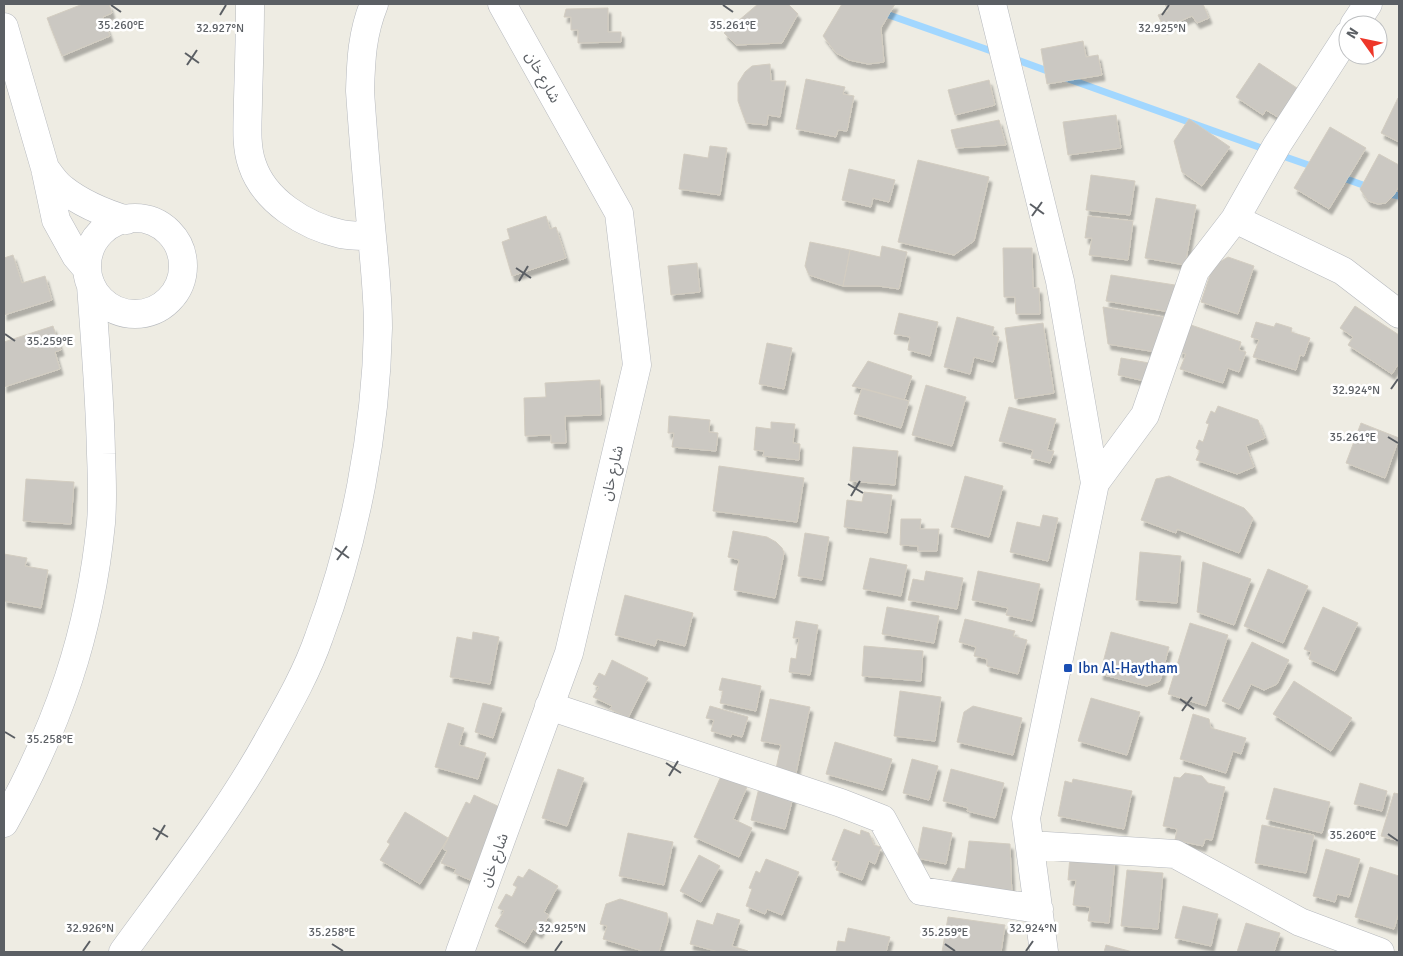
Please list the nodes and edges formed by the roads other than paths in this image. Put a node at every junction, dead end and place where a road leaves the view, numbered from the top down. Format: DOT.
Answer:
graph roads {
  1 [pos="250,4"];
  2 [pos="374,4"];
  3 [pos="502,4"];
  4 [pos="992,4"];
  5 [pos="1368,4"];
  6 [pos="1361,15"];
  7 [pos="4,27"];
  8 [pos="1338,50"];
  9 [pos="45,168"];
  10 [pos="1235,219"];
  11 [pos="127,220"];
  12 [pos="372,236"];
  13 [pos="89,277"];
  14 [pos="134,314"];
  15 [pos="1399,314"];
  16 [pos="97,376"];
  17 [pos="1095,483"];
  18 [pos="549,706"];
  19 [pos="4,823"];
  20 [pos="1030,845"];
  21 [pos="1039,909"];
  22 [pos="123,952"];
  23 [pos="460,952"];
  24 [pos="1044,952"];
  25 [pos="1380,952"];
  1 -- 12 [label="street"];
  2 -- 12 [label="street"];
  3 -- 18 [label="street, شارع خان"];
  4 -- 17 [label="street"];
  5 -- 6 [label="street"];
  7 -- 9 [label="street"];
  8 -- 10 [label="street"];
  9 -- 11 [label="street"];
  9 -- 13 [label="street"];
  10 -- 15 [label="street"];
  10 -- 17 [label="street"];
  11 -- 13 [label="street"];
  11 -- 14 [label="street"];
  12 -- 22 [label="street"];
  13 -- 14 [label="street"];
  13 -- 16 [label="street"];
  14 -- 16 [label="street"];
  16 -- 19 [label="street"];
  17 -- 20 [label="street"];
  18 -- 21 [label="street"];
  18 -- 23 [label="street, شارع خان"];
  20 -- 21 [label="street"];
  20 -- 25 [label="street"];
  21 -- 24 [label="street"];
}
